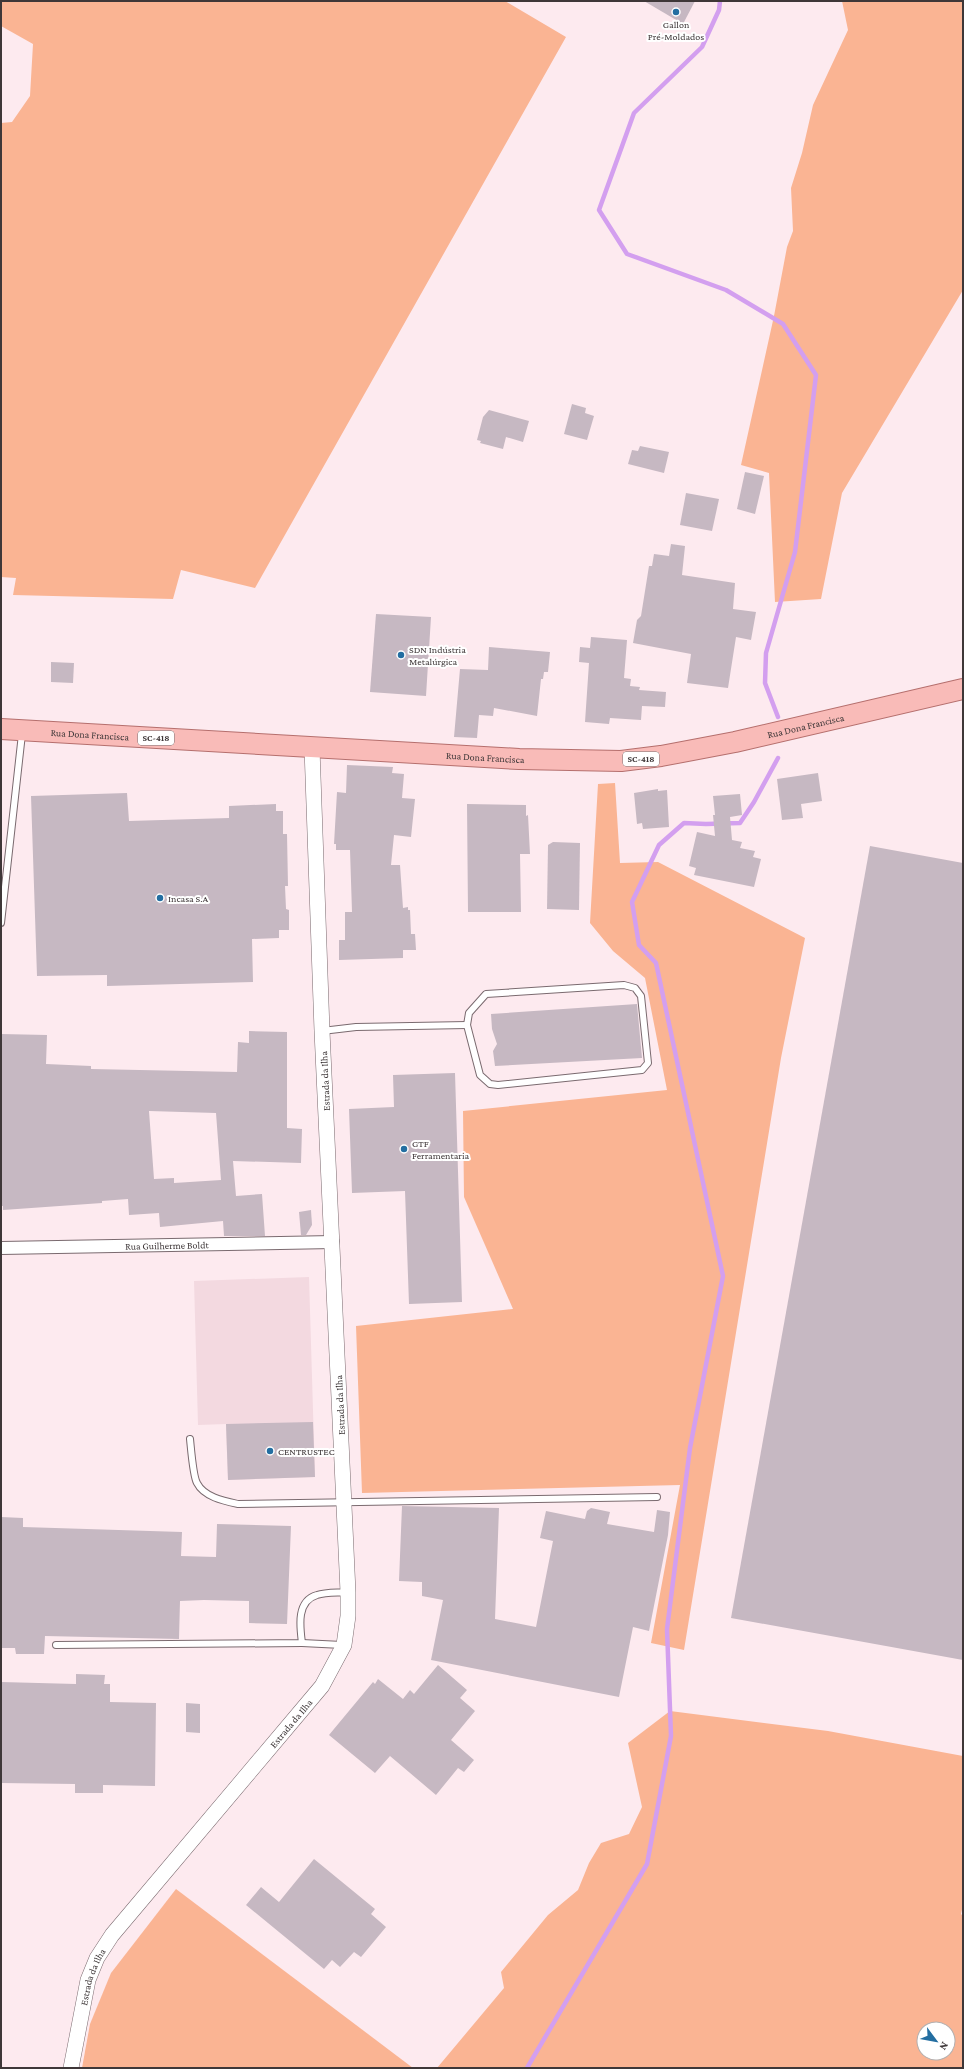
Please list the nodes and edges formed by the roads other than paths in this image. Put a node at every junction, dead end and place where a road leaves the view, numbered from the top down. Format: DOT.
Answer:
graph roads {
  1 [pos="963,689"];
  2 [pos="1,729"];
  3 [pos="22,730"];
  4 [pos="312,748"];
  5 [pos="1,923"];
  6 [pos="467,1025"];
  7 [pos="322,1031"];
  8 [pos="333,1242"];
  9 [pos="1,1248"];
  10 [pos="190,1439"];
  11 [pos="656,1497"];
  12 [pos="344,1501"];
  13 [pos="348,1592"];
  14 [pos="302,1643"];
  15 [pos="56,1645"];
  16 [pos="344,1645"];
  17 [pos="71,2068"];
  1 -- 4 [label="main road, Rua Dona Francisca / SC-418"];
  2 -- 3 [label="main road, Rua Dona Francisca / SC-418"];
  3 -- 4 [label="main road, Rua Dona Francisca / SC-418"];
  3 -- 5 [label="lane"];
  4 -- 7 [label="street, Estrada da Ilha"];
  6 -- 6 [label="lane"];
  6 -- 7 [label="lane"];
  7 -- 8 [label="street, Estrada da Ilha"];
  8 -- 9 [label="street, Rua Guilherme Boldt"];
  8 -- 12 [label="street, Estrada da Ilha"];
  10 -- 12 [label="lane"];
  11 -- 12 [label="lane"];
  12 -- 13 [label="street, Estrada da Ilha"];
  13 -- 14 [label="lane"];
  13 -- 16 [label="street, Estrada da Ilha"];
  14 -- 15 [label="lane"];
  14 -- 16 [label="lane"];
  16 -- 17 [label="street, Estrada da Ilha"];
}
